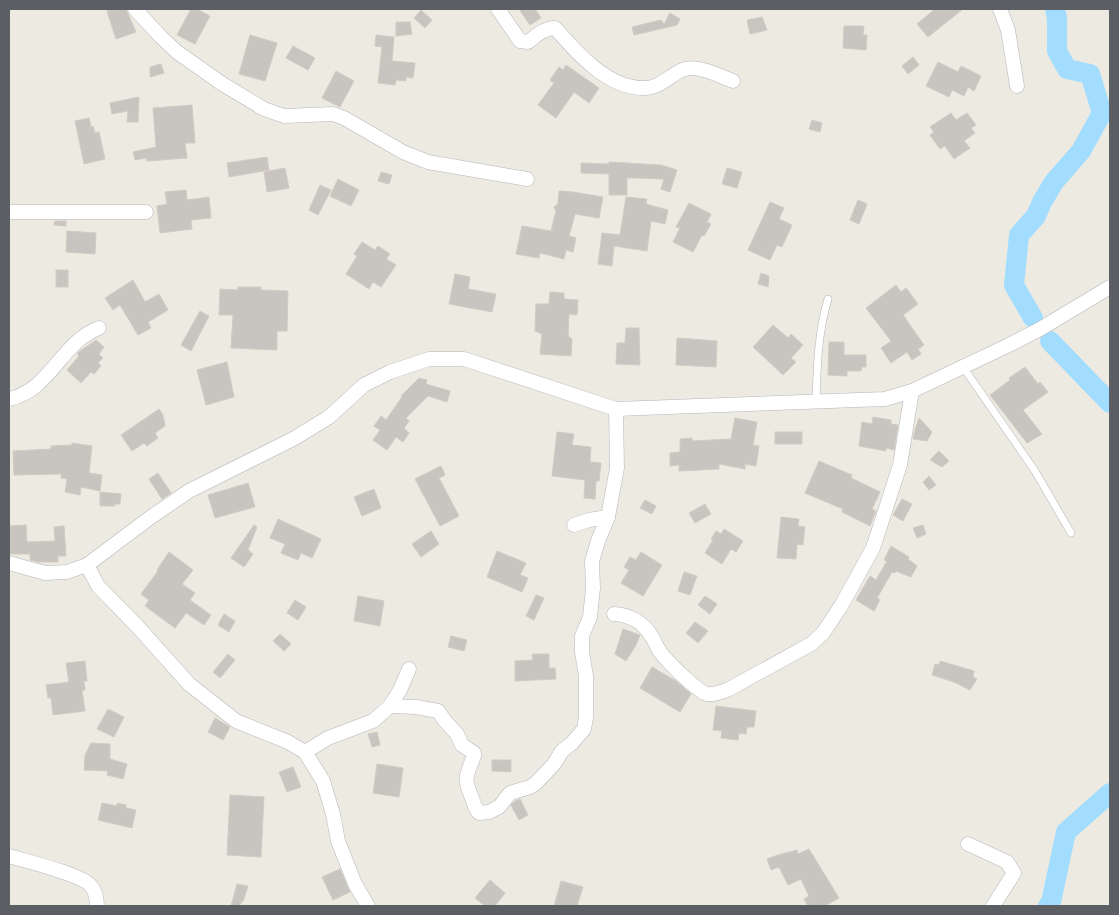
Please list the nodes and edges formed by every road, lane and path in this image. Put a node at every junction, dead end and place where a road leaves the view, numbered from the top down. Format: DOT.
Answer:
graph roads {
  1 [pos="135,9"];
  2 [pos="498,9"];
  3 [pos="1000,9"];
  4 [pos="733,81"];
  5 [pos="1017,86"];
  6 [pos="528,180"];
  7 [pos="9,212"];
  8 [pos="146,212"];
  9 [pos="1110,288"];
  10 [pos="828,299"];
  11 [pos="99,328"];
  12 [pos="963,367"];
  13 [pos="912,391"];
  14 [pos="9,399"];
  15 [pos="816,401"];
  16 [pos="616,409"];
  17 [pos="608,517"];
  18 [pos="574,526"];
  19 [pos="1071,533"];
  20 [pos="9,563"];
  21 [pos="87,565"];
  22 [pos="614,614"];
  23 [pos="409,669"];
  24 [pos="390,706"];
  25 [pos="305,752"];
  26 [pos="968,844"];
  27 [pos="9,856"];
  28 [pos="97,906"];
  29 [pos="368,906"];
  30 [pos="993,906"];
  1 -- 6 [label="street"];
  2 -- 4 [label="street"];
  3 -- 5 [label="street"];
  7 -- 8 [label="street"];
  9 -- 12 [label="street"];
  10 -- 15 [label="lane"];
  11 -- 14 [label="street"];
  12 -- 13 [label="street"];
  12 -- 19 [label="lane"];
  13 -- 15 [label="street"];
  13 -- 22 [label="street"];
  15 -- 16 [label="street"];
  16 -- 17 [label="street"];
  16 -- 21 [label="street"];
  17 -- 18 [label="street"];
  17 -- 24 [label="street"];
  20 -- 21 [label="street"];
  21 -- 25 [label="street"];
  23 -- 24 [label="street"];
  24 -- 25 [label="street"];
  25 -- 29 [label="street"];
  26 -- 30 [label="street"];
  27 -- 28 [label="street"];
}
